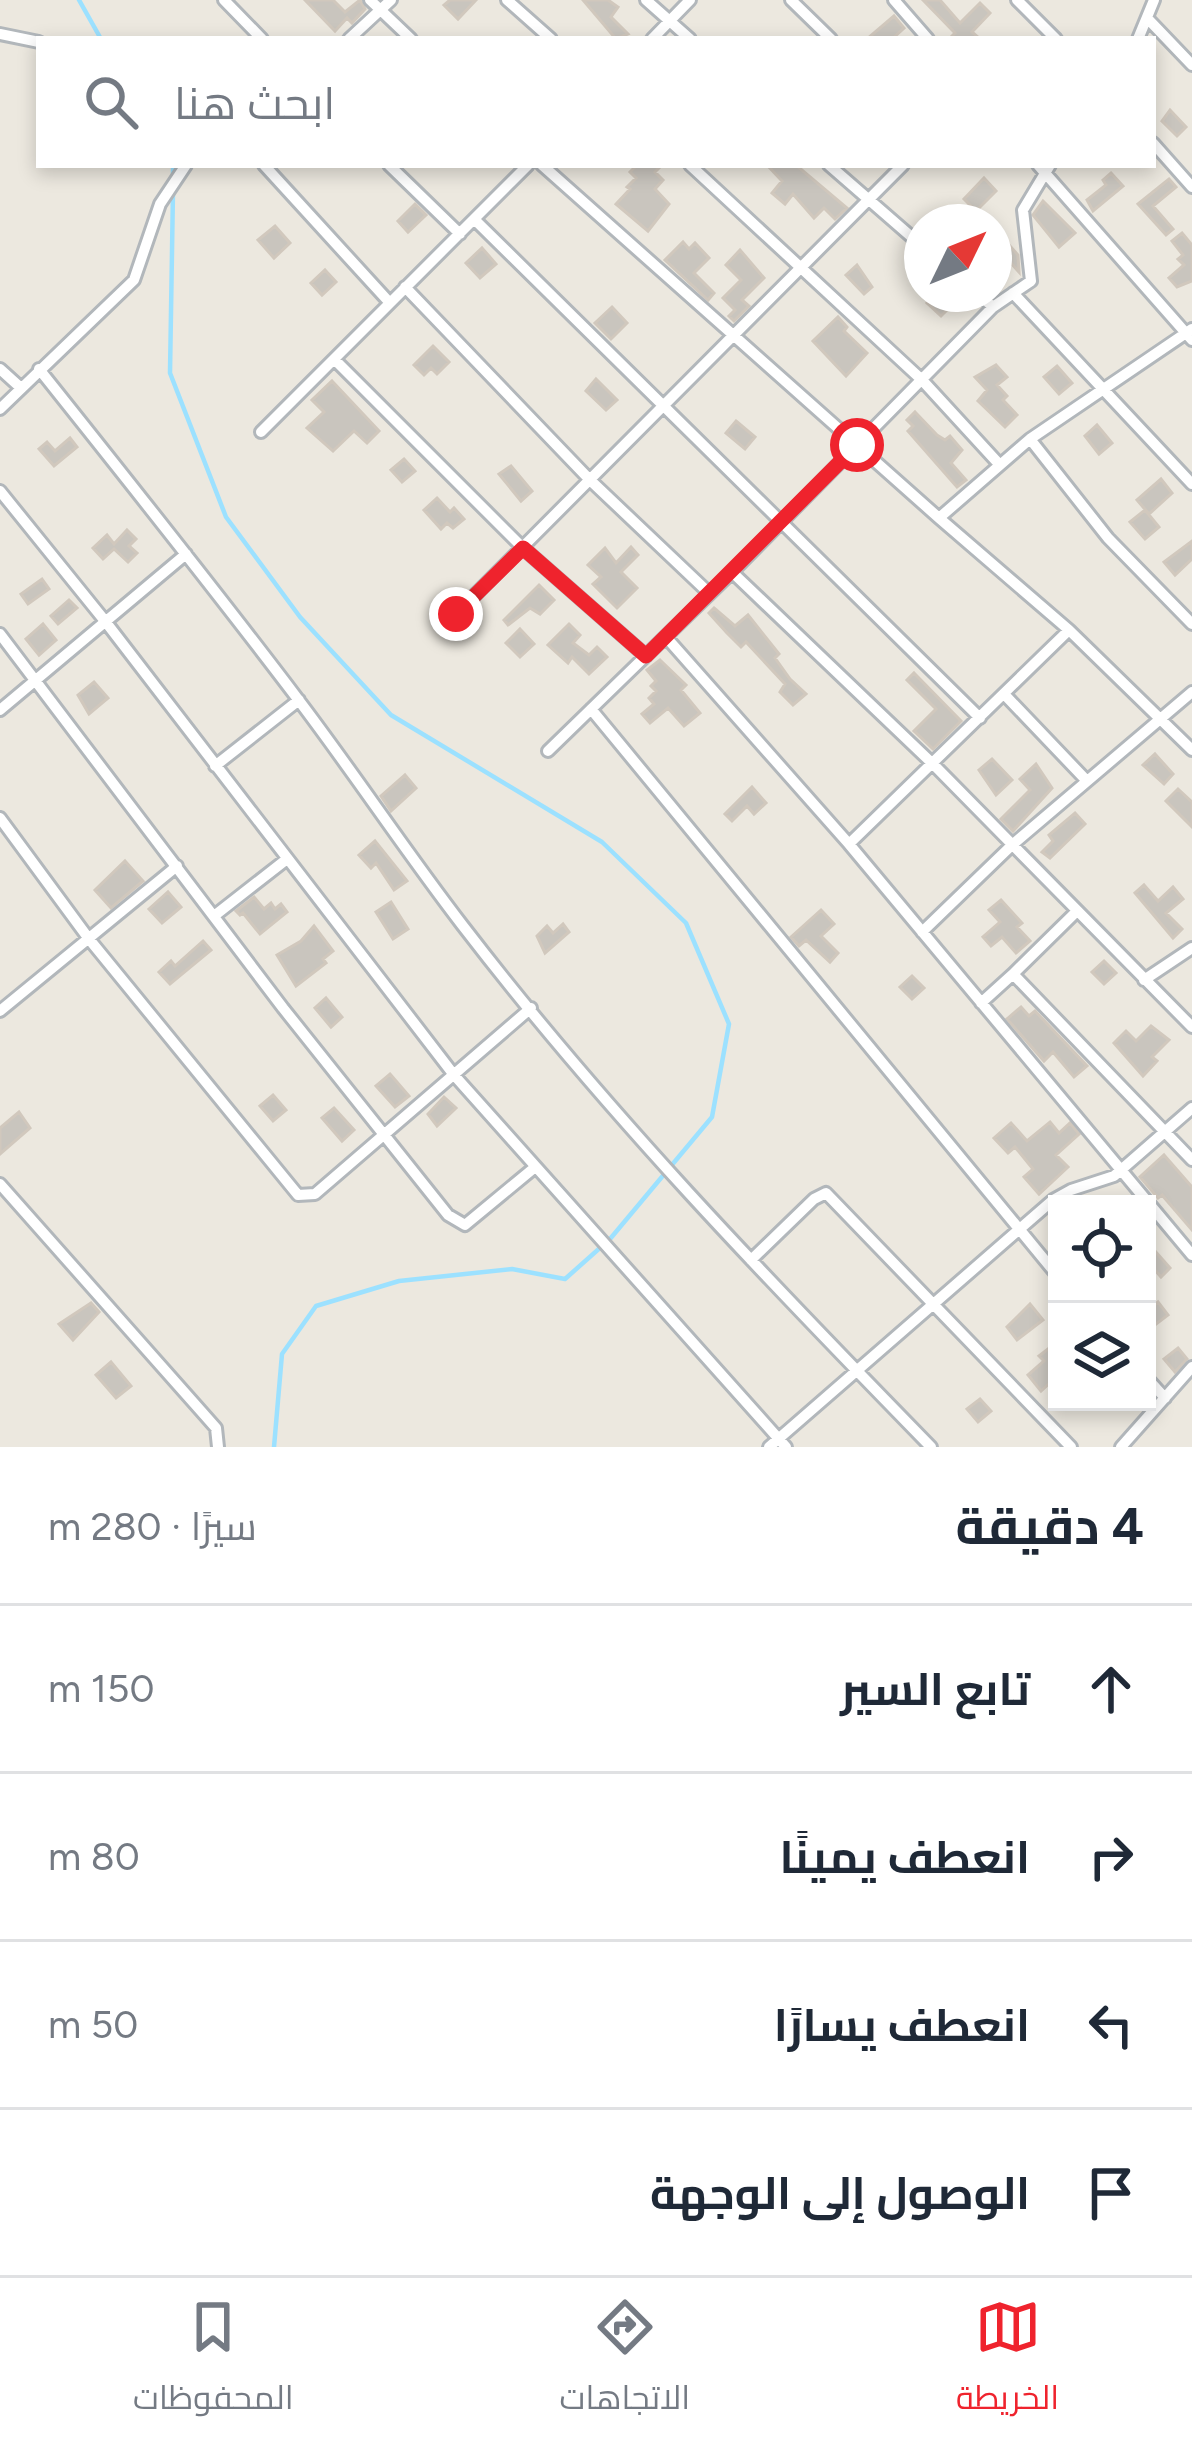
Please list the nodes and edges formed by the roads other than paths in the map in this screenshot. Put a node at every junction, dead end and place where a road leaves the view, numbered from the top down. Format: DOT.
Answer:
graph roads {
  1 [pos="224,0"];
  2 [pos="370,0"];
  3 [pos="391,0"];
  4 [pos="507,0"];
  5 [pos="646,0"];
  6 [pos="690,0"];
  7 [pos="790,0"];
  8 [pos="894,0"];
  9 [pos="1017,0"];
  10 [pos="1154,0"];
  11 [pos="381,10"];
  12 [pos="1148,19"];
  13 [pos="670,22"];
  14 [pos="251,28"];
  15 [pos="0,34"];
  16 [pos="242,36"];
  17 [pos="259,36"];
  18 [pos="352,36"];
  19 [pos="408,36"];
  20 [pos="547,36"];
  21 [pos="655,36"];
  22 [pos="686,36"];
  23 [pos="828,36"];
  24 [pos="925,36"];
  25 [pos="1053,36"];
  26 [pos="1140,36"];
  27 [pos="36,41"];
  28 [pos="1192,65"];
  29 [pos="1156,145"];
  30 [pos="184,168"];
  31 [pos="267,168"];
  32 [pos="392,168"];
  33 [pos="525,168"];
  34 [pos="545,168"];
  35 [pos="693,168"];
  36 [pos="832,168"];
  37 [pos="901,168"];
  38 [pos="1044,168"];
  39 [pos="1045,168"];
  40 [pos="1192,187"];
  41 [pos="867,200"];
  42 [pos="475,220"];
  43 [pos="904,231"];
  44 [pos="460,234"];
  45 [pos="802,266"];
  46 [pos="405,287"];
  47 [pos="1013,293"];
  48 [pos="390,303"];
  49 [pos="988,312"];
  50 [pos="1190,334"];
  51 [pos="734,336"];
  52 [pos="334,359"];
  53 [pos="0,369"];
  54 [pos="39,369"];
  55 [pos="922,380"];
  56 [pos="21,388"];
  57 [pos="1101,390"];
  58 [pos="662,407"];
  59 [pos="0,409"];
  60 [pos="261,432"];
  61 [pos="1030,439"];
  62 [pos="857,445"];
  63 [pos="999,464"];
  64 [pos="590,480"];
  65 [pos="1192,484"];
  66 [pos="0,490"];
  67 [pos="939,518"];
  68 [pos="782,522"];
  69 [pos="523,548"];
  70 [pos="186,554"];
  71 [pos="732,572"];
  72 [pos="710,593"];
  73 [pos="456,614"];
  74 [pos="105,621"];
  75 [pos="1192,624"];
  76 [pos="1069,630"];
  77 [pos="0,634"];
  78 [pos="666,637"];
  79 [pos="646,656"];
  80 [pos="33,680"];
  81 [pos="1192,692"];
  82 [pos="1004,694"];
  83 [pos="299,700"];
  84 [pos="591,709"];
  85 [pos="0,710"];
  86 [pos="980,718"];
  87 [pos="1161,718"];
  88 [pos="548,751"];
  89 [pos="1192,751"];
  90 [pos="934,765"];
  91 [pos="215,766"];
  92 [pos="1087,781"];
  93 [pos="0,818"];
  94 [pos="849,844"];
  95 [pos="1012,845"];
  96 [pos="287,859"];
  97 [pos="177,866"];
  98 [pos="1076,912"];
  99 [pos="214,916"];
  100 [pos="922,932"];
  101 [pos="89,939"];
  102 [pos="1192,948"];
  103 [pos="1013,974"];
  104 [pos="1144,980"];
  105 [pos="981,1003"];
  106 [pos="531,1008"];
  107 [pos="1,1009"];
  108 [pos="1192,1027"];
  109 [pos="454,1075"];
  110 [pos="1192,1108"];
  111 [pos="386,1133"];
  112 [pos="1164,1133"];
  113 [pos="1192,1160"];
  114 [pos="535,1168"];
  115 [pos="1122,1171"];
  116 [pos="0,1184"];
  117 [pos="1018,1230"];
  118 [pos="1192,1255"];
  119 [pos="751,1260"];
  120 [pos="1048,1265"];
  121 [pos="932,1302"];
  122 [pos="1192,1367"];
  123 [pos="855,1370"];
  124 [pos="1156,1388"];
  125 [pos="1165,1398"];
  126 [pos="778,1444"];
  127 [pos="218,1447"];
  128 [pos="931,1447"];
  129 [pos="1071,1447"];
  130 [pos="1121,1447"];
  1 -- 14 [label="street"];
  2 -- 11 [label="street"];
  3 -- 11 [label="street"];
  4 -- 20 [label="street"];
  5 -- 13 [label="street"];
  6 -- 13 [label="street"];
  7 -- 23 [label="street"];
  8 -- 24 [label="street"];
  9 -- 25 [label="street"];
  10 -- 12 [label="street"];
  11 -- 18 [label="street"];
  11 -- 19 [label="street"];
  12 -- 26 [label="street"];
  12 -- 28 [label="street"];
  13 -- 21 [label="street"];
  13 -- 22 [label="street"];
  14 -- 16 [label="street"];
  14 -- 17 [label="street"];
  15 -- 27 [label="street"];
  29 -- 40 [label="street"];
  30 -- 54 [label="street"];
  31 -- 48 [label="street"];
  32 -- 44 [label="street"];
  33 -- 42 [label="street"];
  34 -- 51 [label="street"];
  35 -- 45 [label="street"];
  36 -- 41 [label="street"];
  37 -- 41 [label="street"];
  38 -- 47 [label="street"];
  39 -- 50 [label="street"];
  41 -- 43 [label="street"];
  41 -- 45 [label="street"];
  42 -- 44 [label="street"];
  42 -- 58 [label="street"];
  44 -- 46 [label="street"];
  45 -- 51 [label="street"];
  45 -- 55 [label="street"];
  46 -- 48 [label="street"];
  46 -- 64 [label="street"];
  47 -- 57 [label="street"];
  48 -- 52 [label="street"];
  49 -- 55 [label="street"];
  50 -- 57 [label="street"];
  51 -- 58 [label="street"];
  51 -- 62 [label="street"];
  52 -- 60 [label="street"];
  52 -- 69 [label="street"];
  53 -- 56 [label="street"];
  54 -- 56 [label="street"];
  54 -- 70 [label="street"];
  55 -- 62 [label="street"];
  55 -- 63 [label="street"];
  56 -- 59 [label="street"];
  57 -- 61 [label="street"];
  57 -- 65 [label="street"];
  58 -- 64 [label="street"];
  58 -- 68 [label="street"];
  61 -- 63 [label="street"];
  61 -- 75 [label="street"];
  62 -- 67 [label="street"];
  62 -- 68 [label="street"];
  63 -- 67 [label="street"];
  64 -- 69 [label="street"];
  64 -- 72 [label="street"];
  66 -- 74 [label="street"];
  67 -- 76 [label="street"];
  68 -- 71 [label="street"];
  68 -- 86 [label="street"];
  69 -- 73 [label="street"];
  69 -- 79 [label="street"];
  70 -- 74 [label="street"];
  70 -- 83 [label="street"];
  71 -- 72 [label="street"];
  71 -- 90 [label="street"];
  72 -- 78 [label="street"];
  74 -- 80 [label="street"];
  74 -- 91 [label="street"];
  76 -- 82 [label="street"];
  76 -- 87 [label="street"];
  77 -- 80 [label="street"];
  78 -- 79 [label="street"];
  78 -- 94 [label="street"];
  79 -- 84 [label="street"];
  80 -- 85 [label="street"];
  80 -- 97 [label="street"];
  81 -- 87 [label="street"];
  82 -- 86 [label="street"];
  82 -- 92 [label="street"];
  83 -- 91 [label="street"];
  83 -- 106 [label="street"];
  84 -- 88 [label="street"];
  84 -- 117 [label="street"];
  86 -- 90 [label="street"];
  87 -- 89 [label="street"];
  87 -- 92 [label="street"];
  90 -- 94 [label="street"];
  90 -- 95 [label="street"];
  91 -- 96 [label="street"];
  92 -- 95 [label="street"];
  93 -- 101 [label="street"];
  94 -- 100 [label="street"];
  95 -- 98 [label="street"];
  95 -- 100 [label="street"];
  96 -- 99 [label="street"];
  96 -- 109 [label="street"];
  97 -- 99 [label="street"];
  97 -- 101 [label="street"];
  98 -- 103 [label="street"];
  98 -- 104 [label="street"];
  99 -- 111 [label="street"];
  100 -- 105 [label="street"];
  101 -- 107 [label="street"];
  101 -- 111 [label="street"];
  102 -- 104 [label="street"];
  103 -- 105 [label="street"];
  103 -- 112 [label="street"];
  104 -- 108 [label="street"];
  105 -- 115 [label="street"];
  106 -- 109 [label="street"];
  106 -- 119 [label="street"];
  109 -- 111 [label="street"];
  109 -- 114 [label="street"];
  110 -- 112 [label="street"];
  111 -- 114 [label="street"];
  112 -- 113 [label="street"];
  112 -- 115 [label="street"];
  114 -- 126 [label="street"];
  115 -- 117 [label="street"];
  115 -- 118 [label="street"];
  116 -- 127 [label="street"];
  117 -- 120 [label="street"];
  117 -- 121 [label="street"];
  119 -- 121 [label="street"];
  119 -- 123 [label="street"];
  121 -- 123 [label="street"];
  121 -- 129 [label="street"];
  122 -- 125 [label="street"];
  123 -- 126 [label="street"];
  123 -- 128 [label="street"];
  124 -- 125 [label="street"];
  125 -- 130 [label="street"];
}
